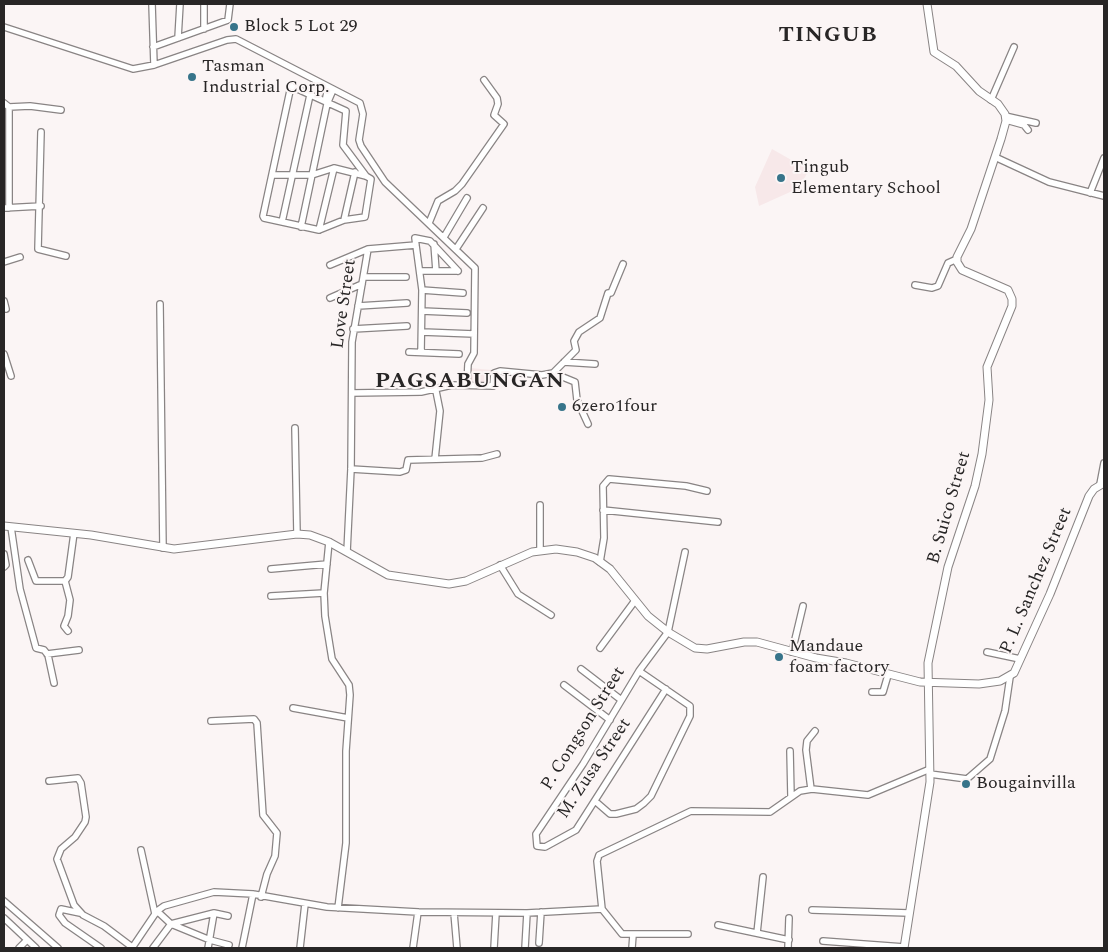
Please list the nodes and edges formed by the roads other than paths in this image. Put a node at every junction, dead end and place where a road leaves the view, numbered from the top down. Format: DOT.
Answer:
graph roads {
  1 [pos="152,4"];
  2 [pos="180,4"];
  3 [pos="204,4"];
  4 [pos="230,4"];
  5 [pos="927,4"];
  6 [pos="4,27"];
  7 [pos="204,29"];
  8 [pos="178,38"];
  9 [pos="153,47"];
  10 [pos="1014,47"];
  11 [pos="154,65"];
  12 [pos="484,80"];
  13 [pos="331,89"];
  14 [pos="310,95"];
  15 [pos="991,100"];
  16 [pos="327,103"];
  17 [pos="6,105"];
  18 [pos="61,110"];
  19 [pos="1005,118"];
  20 [pos="1036,123"];
  21 [pos="1028,130"];
  22 [pos="41,132"];
  23 [pos="995,157"];
  24 [pos="1104,158"];
  25 [pos="334,168"];
  26 [pos="355,172"];
  27 [pos="272,175"];
  28 [pos="312,175"];
  29 [pos="292,176"];
  30 [pos="369,178"];
  31 [pos="1090,193"];
  32 [pos="1104,196"];
  33 [pos="468,198"];
  34 [pos="41,206"];
  35 [pos="6,208"];
  36 [pos="483,208"];
  37 [pos="344,220"];
  38 [pos="282,222"];
  39 [pos="429,223"];
  40 [pos="301,226"];
  41 [pos="320,230"];
  42 [pos="444,237"];
  43 [pos="415,241"];
  44 [pos="434,244"];
  45 [pos="368,249"];
  46 [pos="456,249"];
  47 [pos="66,256"];
  48 [pos="20,257"];
  49 [pos="957,259"];
  50 [pos="4,262"];
  51 [pos="623,264"];
  52 [pos="330,265"];
  53 [pos="420,271"];
  54 [pos="436,271"];
  55 [pos="406,277"];
  56 [pos="363,280"];
  57 [pos="916,285"];
  58 [pos="422,290"];
  59 [pos="463,293"];
  60 [pos="330,298"];
  61 [pos="4,301"];
  62 [pos="407,303"];
  63 [pos="160,304"];
  64 [pos="358,306"];
  65 [pos="6,309"];
  66 [pos="422,311"];
  67 [pos="467,314"];
  68 [pos="407,326"];
  69 [pos="353,329"];
  70 [pos="422,332"];
  71 [pos="474,334"];
  72 [pos="409,352"];
  73 [pos="421,352"];
  74 [pos="4,354"];
  75 [pos="459,354"];
  76 [pos="564,362"];
  77 [pos="595,364"];
  78 [pos="553,373"];
  79 [pos="11,376"];
  80 [pos="467,385"];
  81 [pos="436,391"];
  82 [pos="352,393"];
  83 [pos="588,424"];
  84 [pos="295,428"];
  85 [pos="497,454"];
  86 [pos="435,459"];
  87 [pos="1104,463"];
  88 [pos="351,469"];
  89 [pos="1102,483"];
  90 [pos="706,491"];
  91 [pos="540,505"];
  92 [pos="603,510"];
  93 [pos="718,522"];
  94 [pos="8,527"];
  95 [pos="74,533"];
  96 [pos="297,534"];
  97 [pos="329,542"];
  98 [pos="163,548"];
  99 [pos="540,550"];
  100 [pos="346,552"];
  101 [pos="686,552"];
  102 [pos="4,554"];
  103 [pos="28,560"];
  104 [pos="600,562"];
  105 [pos="327,564"];
  106 [pos="500,565"];
  107 [pos="4,567"];
  108 [pos="271,569"];
  109 [pos="65,581"];
  110 [pos="324,593"];
  111 [pos="271,596"];
  112 [pos="634,602"];
  113 [pos="803,606"];
  114 [pos="551,615"];
  115 [pos="68,631"];
  116 [pos="668,632"];
  117 [pos="600,648"];
  118 [pos="79,650"];
  119 [pos="792,652"];
  120 [pos="987,652"];
  121 [pos="47,654"];
  122 [pos="1020,659"];
  123 [pos="581,669"];
  124 [pos="638,671"];
  125 [pos="888,675"];
  126 [pos="1010,677"];
  127 [pos="54,683"];
  128 [pos="928,683"];
  129 [pos="564,685"];
  130 [pos="666,689"];
  131 [pos="872,692"];
  132 [pos="620,699"];
  133 [pos="293,708"];
  134 [pos="348,718"];
  135 [pos="610,720"];
  136 [pos="211,722"];
  137 [pos="815,731"];
  138 [pos="790,751"];
  139 [pos="930,771"];
  140 [pos="49,781"];
  141 [pos="811,790"];
  142 [pos="791,796"];
  143 [pos="595,801"];
  144 [pos="536,846"];
  145 [pos="141,850"];
  146 [pos="763,877"];
  147 [pos="253,894"];
  148 [pos="261,897"];
  149 [pos="4,901"];
  150 [pos="305,904"];
  151 [pos="338,908"];
  152 [pos="602,909"];
  153 [pos="812,910"];
  154 [pos="418,912"];
  155 [pos="541,912"];
  156 [pos="80,913"];
  157 [pos="156,913"];
  158 [pos="214,913"];
  159 [pos="496,913"];
  160 [pos="527,913"];
  161 [pos="909,913"];
  162 [pos="454,914"];
  163 [pos="228,916"];
  164 [pos="4,918"];
  165 [pos="789,918"];
  166 [pos="171,924"];
  167 [pos="718,926"];
  168 [pos="757,933"];
  169 [pos="688,934"];
  170 [pos="633,935"];
  171 [pos="27,940"];
  172 [pos="210,940"];
  173 [pos="789,940"];
  174 [pos="822,941"];
  175 [pos="539,943"];
  176 [pos="229,945"];
  177 [pos="18,948"];
  178 [pos="36,948"];
  179 [pos="58,948"];
  180 [pos="101,948"];
  181 [pos="132,948"];
  182 [pos="153,948"];
  183 [pos="208,948"];
  184 [pos="242,948"];
  185 [pos="300,948"];
  186 [pos="413,948"];
  187 [pos="457,948"];
  188 [pos="494,948"];
  189 [pos="525,948"];
  190 [pos="632,948"];
  191 [pos="788,948"];
  192 [pos="904,948"];
  1 -- 9 [label="street"];
  2 -- 8 [label="street"];
  3 -- 7 [label="street"];
  4 -- 7 [label="street"];
  5 -- 15 [label="street"];
  6 -- 11 [label="street"];
  7 -- 8 [label="street"];
  8 -- 9 [label="street"];
  9 -- 11 [label="street"];
  10 -- 15 [label="street"];
  11 -- 13 [label="street"];
  12 -- 39 [label="street"];
  13 -- 16 [label="street"];
  13 -- 39 [label="street"];
  14 -- 16 [label="street"];
  14 -- 27 [label="street"];
  14 -- 29 [label="street"];
  15 -- 19 [label="street"];
  16 -- 28 [label="street"];
  16 -- 30 [label="street"];
  17 -- 18 [label="street"];
  17 -- 35 [label="street"];
  19 -- 20 [label="street"];
  19 -- 21 [label="street"];
  19 -- 23 [label="street"];
  22 -- 34 [label="street"];
  23 -- 31 [label="street"];
  23 -- 49 [label="street"];
  24 -- 31 [label="street"];
  25 -- 26 [label="street"];
  25 -- 28 [label="street"];
  25 -- 41 [label="street"];
  26 -- 30 [label="street"];
  26 -- 37 [label="street"];
  27 -- 29 [label="street"];
  27 -- 38 [label="street"];
  28 -- 29 [label="street"];
  28 -- 40 [label="street"];
  29 -- 38 [label="street"];
  30 -- 37 [label="street"];
  31 -- 32 [label="street"];
  33 -- 42 [label="street"];
  34 -- 35 [label="street"];
  34 -- 47 [label="street"];
  36 -- 46 [label="street"];
  37 -- 41 [label="street"];
  38 -- 40 [label="street"];
  39 -- 42 [label="street"];
  40 -- 41 [label="street"];
  42 -- 46 [label="street"];
  43 -- 44 [label="street"];
  43 -- 45 [label="street"];
  43 -- 53 [label="street"];
  44 -- 54 [label="street"];
  44 -- 54 [label="street"];
  45 -- 52 [label="street"];
  45 -- 56 [label="street, Love Street"];
  46 -- 71 [label="street"];
  48 -- 50 [label="street"];
  49 -- 57 [label="street"];
  49 -- 128 [label="street, B. Suico Street"];
  51 -- 76 [label="street"];
  53 -- 54 [label="street"];
  53 -- 58 [label="street"];
  55 -- 56 [label="street"];
  56 -- 60 [label="street"];
  56 -- 64 [label="street, Love Street"];
  58 -- 59 [label="street"];
  58 -- 66 [label="street"];
  61 -- 65 [label="street"];
  62 -- 64 [label="street"];
  63 -- 98 [label="street"];
  64 -- 69 [label="street, Love Street"];
  66 -- 67 [label="street"];
  66 -- 70 [label="street"];
  68 -- 69 [label="street"];
  69 -- 82 [label="street, Love Street"];
  70 -- 71 [label="street"];
  70 -- 73 [label="street"];
  71 -- 80 [label="street"];
  72 -- 73 [label="street"];
  73 -- 75 [label="street"];
  74 -- 79 [label="street"];
  76 -- 77 [label="street"];
  76 -- 78 [label="street"];
  78 -- 80 [label="street"];
  78 -- 83 [label="street"];
  80 -- 81 [label="street"];
  81 -- 82 [label="street"];
  81 -- 86 [label="street"];
  82 -- 88 [label="street, Love Street"];
  84 -- 96 [label="street"];
  85 -- 86 [label="street"];
  86 -- 88 [label="street"];
  87 -- 89 [label="street"];
  88 -- 100 [label="street, Love Street"];
  89 -- 122 [label="street, P. L. Sanchez Street"];
  90 -- 92 [label="street"];
  91 -- 99 [label="street"];
  92 -- 93 [label="street"];
  92 -- 104 [label="street"];
  94 -- 95 [label="street, P. L. Sanchez Street"];
  94 -- 121 [label="street"];
  95 -- 98 [label="street, P. L. Sanchez Street"];
  95 -- 109 [label="street"];
  96 -- 97 [label="street, P. L. Sanchez Street"];
  96 -- 98 [label="street, P. L. Sanchez Street"];
  97 -- 100 [label="street, P. L. Sanchez Street"];
  97 -- 105 [label="street"];
  99 -- 104 [label="street, P. L. Sanchez Street"];
  99 -- 106 [label="street, P. L. Sanchez Street"];
  100 -- 106 [label="street, P. L. Sanchez Street"];
  101 -- 116 [label="street"];
  102 -- 107 [label="street"];
  103 -- 109 [label="street"];
  104 -- 112 [label="street, P. L. Sanchez Street"];
  105 -- 108 [label="street"];
  105 -- 110 [label="street"];
  106 -- 114 [label="street"];
  109 -- 115 [label="street"];
  110 -- 111 [label="street"];
  110 -- 134 [label="street"];
  112 -- 116 [label="street, P. L. Sanchez Street"];
  112 -- 117 [label="street"];
  113 -- 119 [label="street"];
  116 -- 119 [label="street, P. L. Sanchez Street"];
  116 -- 124 [label="street, P. Congson Street"];
  118 -- 121 [label="street"];
  119 -- 125 [label="street, P. L. Sanchez Street"];
  120 -- 122 [label="street"];
  121 -- 127 [label="street"];
  122 -- 126 [label="street, P. L. Sanchez Street"];
  123 -- 132 [label="street"];
  124 -- 130 [label="street"];
  124 -- 132 [label="street, P. Congson Street"];
  125 -- 128 [label="street, P. L. Sanchez Street"];
  125 -- 131 [label="street"];
  126 -- 128 [label="street, P. L. Sanchez Street"];
  126 -- 139 [label="street"];
  128 -- 139 [label="street, B. Suico Street"];
  129 -- 135 [label="street"];
  130 -- 143 [label="street, M. Zusa Street"];
  130 -- 143 [label="street"];
  132 -- 135 [label="street, P. Congson Street"];
  133 -- 134 [label="street"];
  134 -- 151 [label="street"];
  135 -- 144 [label="street, P. Congson Street"];
  136 -- 148 [label="street"];
  137 -- 141 [label="street"];
  138 -- 142 [label="street"];
  139 -- 141 [label="street"];
  139 -- 161 [label="street, B. Suico Street"];
  140 -- 156 [label="street"];
  141 -- 142 [label="street"];
  142 -- 152 [label="street"];
  143 -- 144 [label="street, M. Zusa Street"];
  145 -- 157 [label="street"];
  146 -- 168 [label="street"];
  147 -- 148 [label="street"];
  147 -- 157 [label="street"];
  147 -- 184 [label="street"];
  148 -- 150 [label="street"];
  149 -- 179 [label="street"];
  150 -- 151 [label="street"];
  150 -- 185 [label="street"];
  151 -- 154 [label="street"];
  152 -- 155 [label="street"];
  152 -- 170 [label="street"];
  153 -- 161 [label="street"];
  154 -- 162 [label="street"];
  154 -- 186 [label="street"];
  155 -- 160 [label="street"];
  155 -- 175 [label="street"];
  156 -- 180 [label="street"];
  156 -- 181 [label="street"];
  157 -- 166 [label="street"];
  157 -- 181 [label="street"];
  158 -- 163 [label="street"];
  158 -- 166 [label="street"];
  158 -- 172 [label="street"];
  159 -- 160 [label="street"];
  159 -- 162 [label="street"];
  159 -- 188 [label="street"];
  160 -- 189 [label="street"];
  161 -- 192 [label="street, B. Suico Street"];
  162 -- 187 [label="street"];
  164 -- 171 [label="street"];
  165 -- 173 [label="street"];
  166 -- 172 [label="street"];
  166 -- 182 [label="street"];
  167 -- 168 [label="street"];
  168 -- 173 [label="street"];
  169 -- 170 [label="street"];
  170 -- 190 [label="street"];
  171 -- 177 [label="street"];
  171 -- 178 [label="street"];
  172 -- 176 [label="street"];
  172 -- 183 [label="street"];
  173 -- 191 [label="street"];
  174 -- 192 [label="street"];
}
